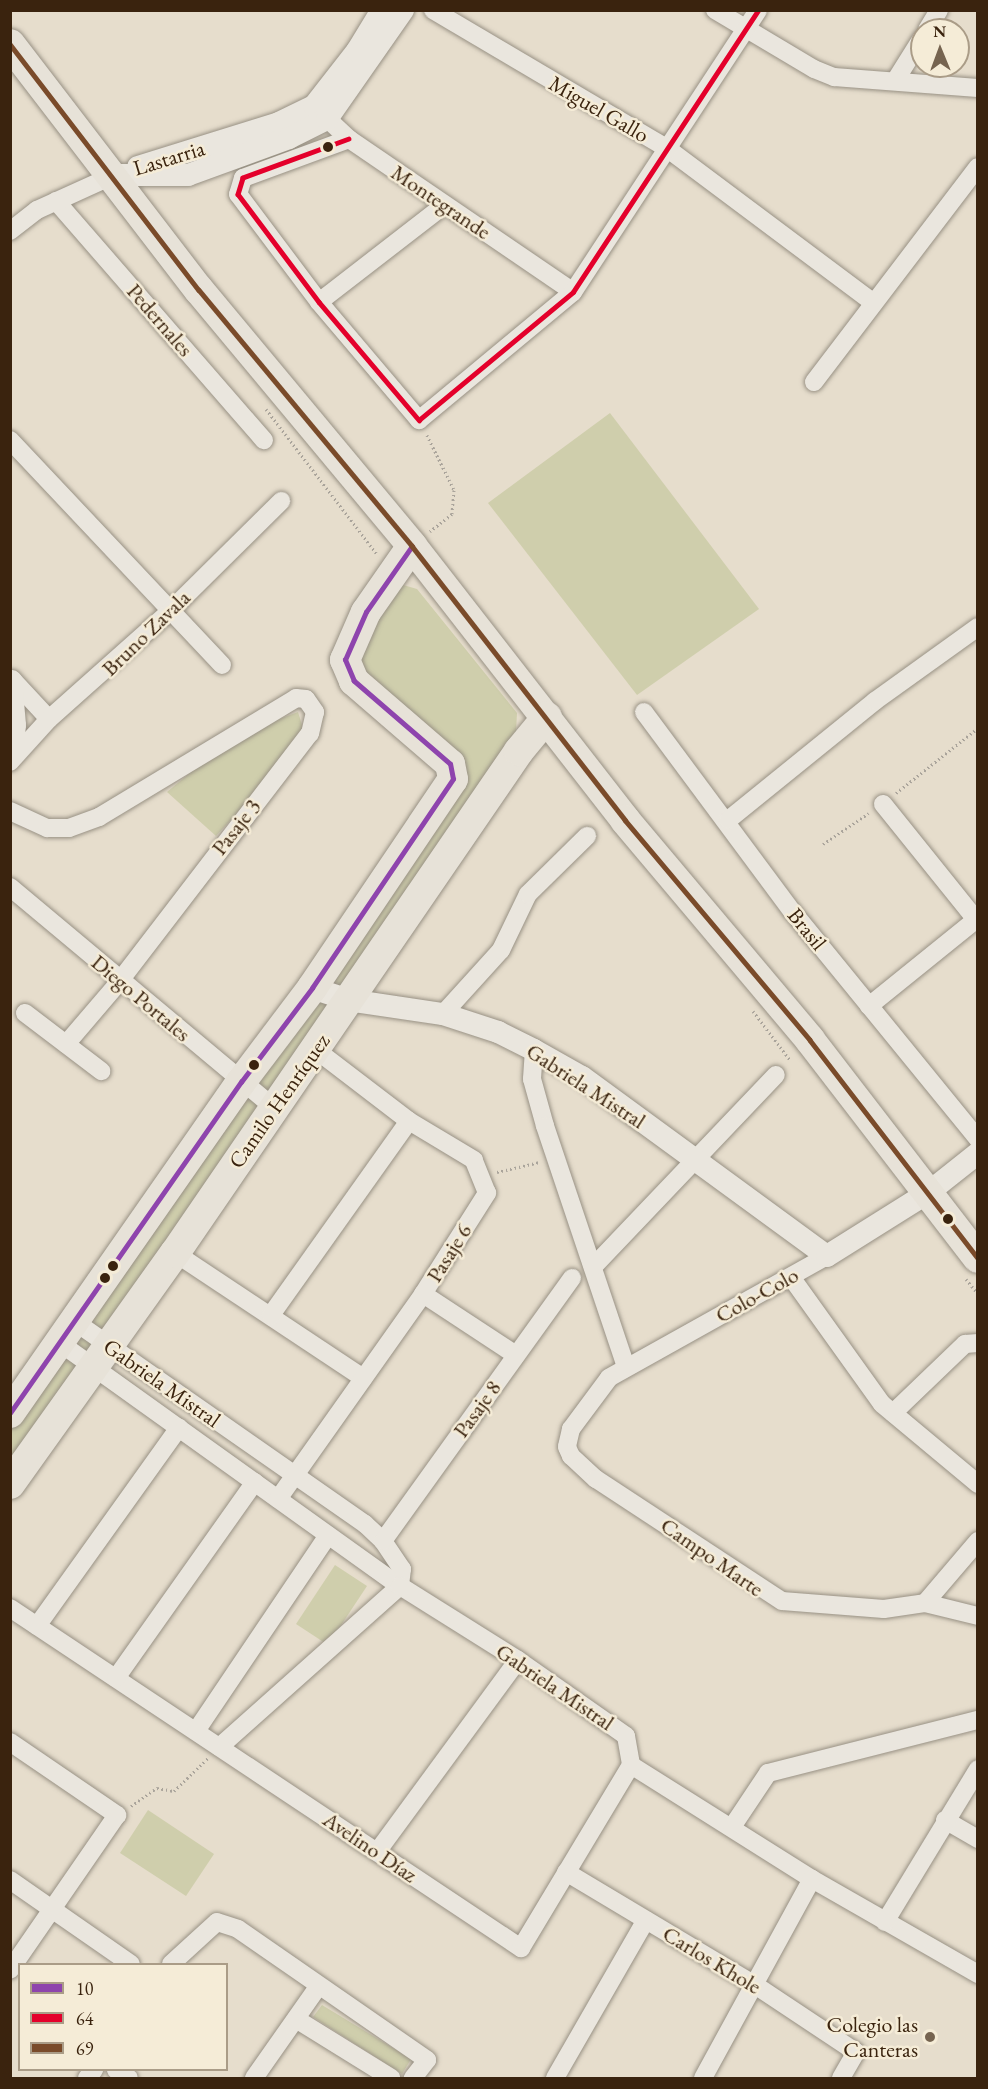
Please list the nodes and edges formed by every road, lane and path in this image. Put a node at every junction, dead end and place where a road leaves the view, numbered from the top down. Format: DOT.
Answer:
graph roads {
  1 [pos="382,10"];
  2 [pos="403,10"];
  3 [pos="433,10"];
  4 [pos="715,10"];
  5 [pos="758,10"];
  6 [pos="746,30"];
  7 [pos="10,44"];
  8 [pos="910,57"];
  9 [pos="895,81"];
  10 [pos="978,88"];
  11 [pos="320,112"];
  12 [pos="349,139"];
  13 [pos="668,149"];
  14 [pos="978,167"];
  15 [pos="114,175"];
  16 [pos="56,201"];
  17 [pos="443,206"];
  18 [pos="10,231"];
  19 [pos="573,292"];
  20 [pos="319,302"];
  21 [pos="874,303"];
  22 [pos="814,382"];
  23 [pos="419,420"];
  24 [pos="10,440"];
  25 [pos="264,440"];
  26 [pos="280,501"];
  27 [pos="412,546"];
  28 [pos="169,612"];
  29 [pos="978,627"];
  30 [pos="222,665"];
  31 [pos="12,679"];
  32 [pos="644,712"];
  33 [pos="547,717"];
  34 [pos="49,719"];
  35 [pos="978,728"];
  36 [pos="12,759"];
  37 [pos="883,804"];
  38 [pos="10,811"];
  39 [pos="728,820"];
  40 [pos="587,837"];
  41 [pos="823,844"];
  42 [pos="10,887"];
  43 [pos="977,920"];
  44 [pos="120,981"];
  45 [pos="312,988"];
  46 [pos="348,1000"];
  47 [pos="869,1006"];
  48 [pos="25,1013"];
  49 [pos="443,1014"];
  50 [pos="66,1044"];
  51 [pos="316,1050"];
  52 [pos="534,1050"];
  53 [pos="100,1071"];
  54 [pos="776,1076"];
  55 [pos="241,1082"];
  56 [pos="274,1108"];
  57 [pos="410,1121"];
  58 [pos="978,1140"];
  59 [pos="978,1153"];
  60 [pos="555,1159"];
  61 [pos="698,1161"];
  62 [pos="480,1175"];
  63 [pos="929,1192"];
  64 [pos="175,1253"];
  65 [pos="827,1256"];
  66 [pos="978,1258"];
  67 [pos="593,1267"];
  68 [pos="791,1277"];
  69 [pos="572,1278"];
  70 [pos="423,1294"];
  71 [pos="271,1315"];
  72 [pos="67,1332"];
  73 [pos="976,1343"];
  74 [pos="516,1355"];
  75 [pos="101,1357"];
  76 [pos="626,1367"];
  77 [pos="363,1378"];
  78 [pos="10,1413"];
  79 [pos="893,1413"];
  80 [pos="179,1428"];
  81 [pos="571,1456"];
  82 [pos="295,1474"];
  83 [pos="12,1479"];
  84 [pos="255,1482"];
  85 [pos="978,1484"];
  86 [pos="278,1499"];
  87 [pos="328,1534"];
  88 [pos="382,1541"];
  89 [pos="978,1541"];
  90 [pos="400,1586"];
  91 [pos="925,1603"];
  92 [pos="10,1608"];
  93 [pos="978,1616"];
  94 [pos="37,1626"];
  95 [pos="518,1660"];
  96 [pos="116,1678"];
  97 [pos="978,1720"];
  98 [pos="196,1731"];
  99 [pos="12,1746"];
  100 [pos="219,1747"];
  101 [pos="631,1765"];
  102 [pos="978,1769"];
  103 [pos="117,1815"];
  104 [pos="945,1820"];
  105 [pos="732,1827"];
  106 [pos="978,1839"];
  107 [pos="378,1852"];
  108 [pos="566,1872"];
  109 [pos="812,1879"];
  110 [pos="10,1880"];
  111 [pos="52,1909"];
  112 [pos="646,1920"];
  113 [pos="885,1922"];
  114 [pos="128,1963"];
  115 [pos="173,1963"];
  116 [pos="10,1970"];
  117 [pos="978,1974"];
  118 [pos="755,1985"];
  119 [pos="318,1987"];
  120 [pos="296,2019"];
  121 [pos="254,2079"];
  122 [pos="391,2079"];
  123 [pos="413,2079"];
  124 [pos="555,2079"];
  125 [pos="703,2079"];
  126 [pos="841,2079"];
  1 -- 11 [label="street, Lastarria"];
  2 -- 11 [label="street, Lastarria"];
  3 -- 13 [label="street, Miguel Gallo"];
  4 -- 6 [label="street"];
  5 -- 6 [label="street"];
  6 -- 9 [label="street"];
  6 -- 13 [label="street"];
  7 -- 15 [label="main road"];
  8 -- 9 [label="street"];
  9 -- 10 [label="street"];
  11 -- 12 [label="street, Montegrande"];
  11 -- 15 [label="street, Lastarria"];
  12 -- 17 [label="street, Montegrande"];
  12 -- 20 [label="street"];
  13 -- 19 [label="street"];
  13 -- 21 [label="street, Miguel Gallo"];
  14 -- 21 [label="street"];
  15 -- 16 [label="street"];
  15 -- 27 [label="main road"];
  16 -- 18 [label="street"];
  16 -- 25 [label="street, Pedernales"];
  17 -- 19 [label="street, Montegrande"];
  17 -- 20 [label="street"];
  19 -- 23 [label="street"];
  20 -- 23 [label="street"];
  21 -- 22 [label="street"];
  23 -- 27 [label="path"];
  24 -- 28 [label="street"];
  26 -- 28 [label="street, Bruno Zavala"];
  27 -- 33 [label="main road"];
  27 -- 45 [label="main road, Camilo Henríquez"];
  28 -- 30 [label="street"];
  28 -- 34 [label="street, Bruno Zavala"];
  29 -- 39 [label="street"];
  31 -- 34 [label="street"];
  31 -- 36 [label="street"];
  32 -- 39 [label="street, Brasil"];
  33 -- 46 [label="main road, Camilo Henríquez"];
  33 -- 63 [label="main road"];
  34 -- 36 [label="street, Bruno Zavala"];
  35 -- 37 [label="path"];
  37 -- 41 [label="path"];
  37 -- 43 [label="street"];
  38 -- 44 [label="street, Pasaje 3"];
  39 -- 47 [label="street, Brasil"];
  40 -- 49 [label="street"];
  42 -- 44 [label="street, Diego Portales"];
  43 -- 47 [label="street"];
  44 -- 50 [label="street"];
  44 -- 55 [label="street, Diego Portales"];
  45 -- 46 [label="street, Gabriela Mistral"];
  45 -- 55 [label="main road, Camilo Henríquez"];
  46 -- 49 [label="street, Gabriela Mistral"];
  46 -- 51 [label="main road, Camilo Henríquez"];
  47 -- 58 [label="street, Brasil"];
  48 -- 50 [label="street"];
  49 -- 52 [label="street, Gabriela Mistral"];
  50 -- 53 [label="street"];
  51 -- 56 [label="main road, Camilo Henríquez"];
  51 -- 57 [label="street"];
  52 -- 60 [label="street"];
  52 -- 61 [label="street, Gabriela Mistral"];
  54 -- 61 [label="street"];
  55 -- 56 [label="street, Diego Portales"];
  55 -- 72 [label="main road, Camilo Henríquez"];
  56 -- 64 [label="main road, Camilo Henríquez"];
  57 -- 62 [label="street"];
  57 -- 71 [label="street"];
  59 -- 63 [label="street, Colo-Colo"];
  60 -- 62 [label="path"];
  60 -- 67 [label="street"];
  61 -- 65 [label="street, Gabriela Mistral"];
  61 -- 67 [label="street"];
  62 -- 70 [label="street, Pasaje 6"];
  63 -- 65 [label="street, Colo-Colo"];
  63 -- 66 [label="main road"];
  64 -- 71 [label="street"];
  64 -- 75 [label="main road, Camilo Henríquez"];
  65 -- 68 [label="street, Colo-Colo"];
  67 -- 76 [label="street"];
  68 -- 76 [label="street, Colo-Colo"];
  68 -- 79 [label="street"];
  69 -- 74 [label="street, Pasaje 8"];
  70 -- 74 [label="street"];
  70 -- 77 [label="street, Pasaje 6"];
  71 -- 77 [label="street"];
  72 -- 75 [label="street, Gabriela Mistral"];
  72 -- 75 [label="street, Gabriela Mistral"];
  72 -- 78 [label="main road, Camilo Henríquez"];
  73 -- 79 [label="street"];
  74 -- 88 [label="street, Pasaje 8"];
  75 -- 80 [label="street, Gabriela Mistral"];
  75 -- 82 [label="street, Gabriela Mistral"];
  75 -- 83 [label="main road, Camilo Henríquez"];
  76 -- 81 [label="street, Colo-Colo"];
  77 -- 82 [label="street, Pasaje 6"];
  79 -- 85 [label="street"];
  80 -- 84 [label="street, Gabriela Mistral"];
  80 -- 94 [label="street"];
  81 -- 91 [label="street, Campo Marte"];
  82 -- 86 [label="street, Pasaje 6"];
  82 -- 88 [label="street, Gabriela Mistral"];
  84 -- 86 [label="street, Gabriela Mistral"];
  84 -- 96 [label="street"];
  86 -- 87 [label="street, Gabriela Mistral"];
  87 -- 90 [label="street, Gabriela Mistral"];
  87 -- 98 [label="street"];
  88 -- 90 [label="street, Gabriela Mistral"];
  89 -- 91 [label="street"];
  90 -- 95 [label="street, Gabriela Mistral"];
  90 -- 100 [label="street"];
  91 -- 93 [label="street, Campo Marte"];
  92 -- 94 [label="street, Avelino Díaz"];
  94 -- 96 [label="street, Avelino Díaz"];
  95 -- 101 [label="street, Gabriela Mistral"];
  95 -- 107 [label="street"];
  96 -- 98 [label="street, Avelino Díaz"];
  97 -- 105 [label="street"];
  98 -- 100 [label="street, Avelino Díaz"];
  99 -- 103 [label="street"];
  100 -- 103 [label="path"];
  100 -- 107 [label="street, Avelino Díaz"];
  101 -- 105 [label="street"];
  101 -- 108 [label="street"];
  102 -- 104 [label="street"];
  103 -- 111 [label="street"];
  104 -- 106 [label="street"];
  104 -- 113 [label="street"];
  105 -- 109 [label="street"];
  107 -- 108 [label="street, Avelino Díaz"];
  108 -- 112 [label="street, Carlos Khole"];
  109 -- 113 [label="street"];
  109 -- 118 [label="street"];
  110 -- 111 [label="street"];
  111 -- 114 [label="street"];
  111 -- 116 [label="street"];
  112 -- 118 [label="street, Carlos Khole"];
  112 -- 124 [label="street"];
  113 -- 117 [label="street"];
  115 -- 119 [label="street"];
  118 -- 125 [label="street"];
  118 -- 126 [label="street, Carlos Khole"];
  119 -- 120 [label="street"];
  119 -- 123 [label="street"];
  120 -- 121 [label="street"];
  120 -- 122 [label="street"];
}
